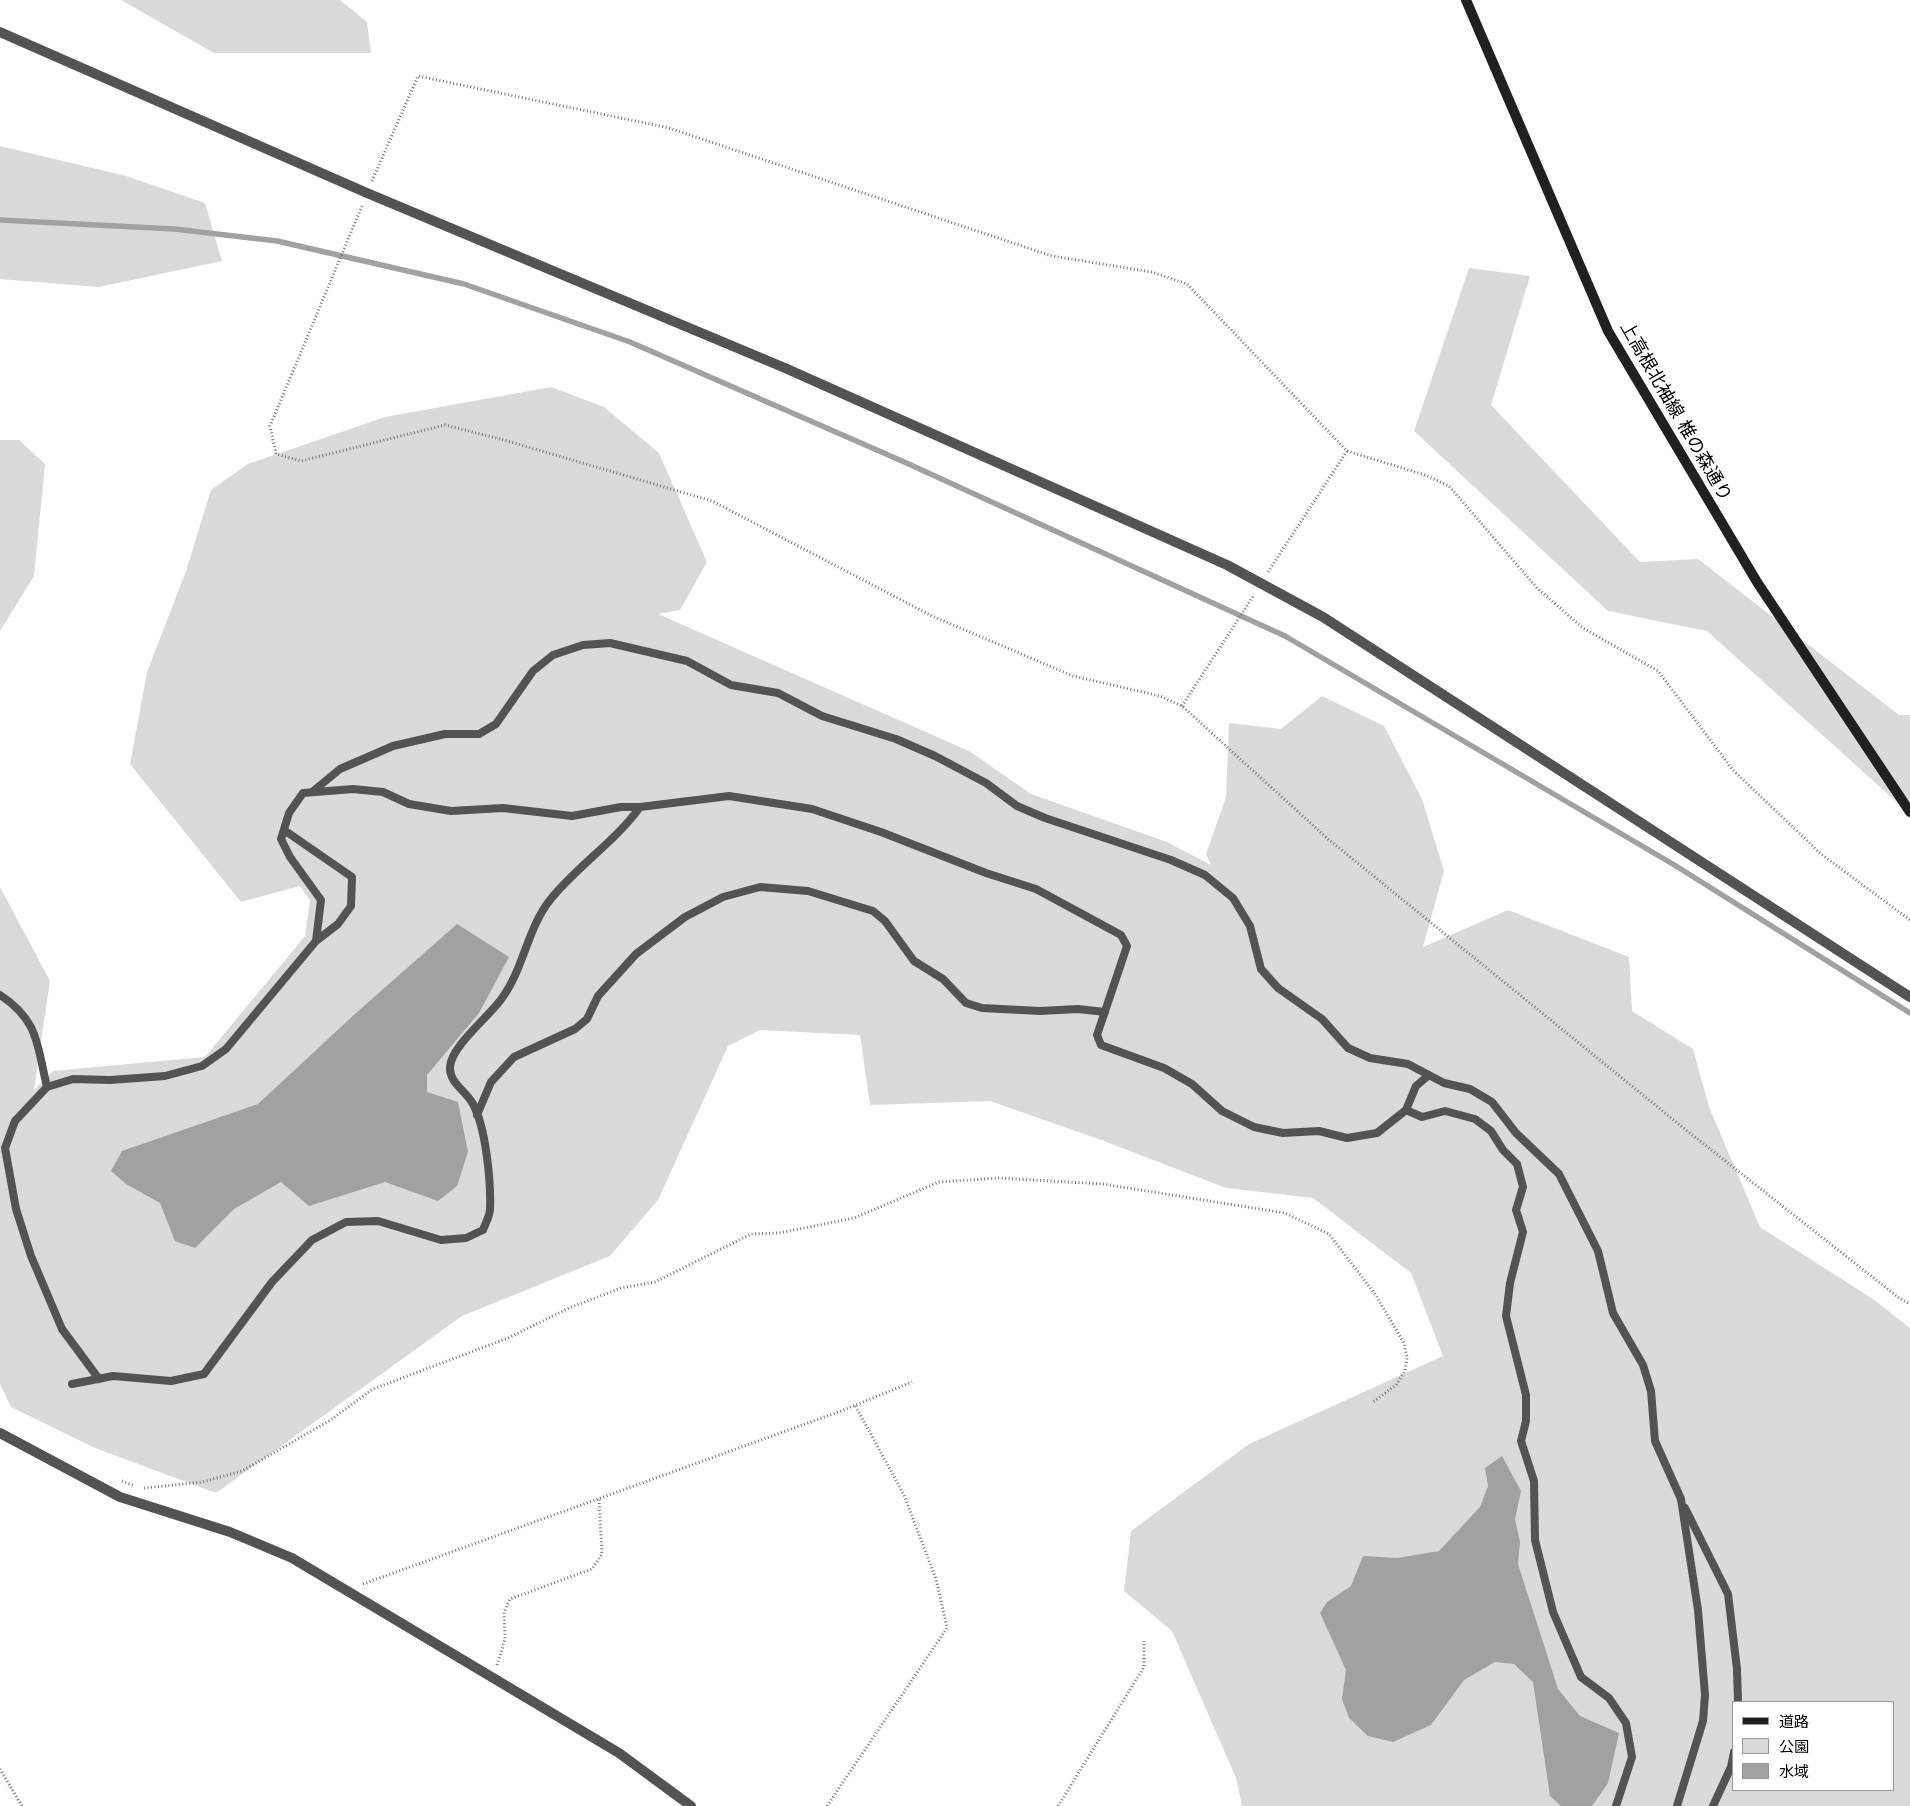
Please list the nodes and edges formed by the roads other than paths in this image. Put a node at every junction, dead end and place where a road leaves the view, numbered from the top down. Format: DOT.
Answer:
graph roads {
  1 [pos="1466,0"];
  2 [pos="0,32"];
  3 [pos="312,792"];
  4 [pos="640,807"];
  5 [pos="1910,812"];
  6 [pos="284,830"];
  7 [pos="316,941"];
  8 [pos="0,995"];
  9 [pos="1910,997"];
  10 [pos="1104,1012"];
  11 [pos="1429,1075"];
  12 [pos="47,1087"];
  13 [pos="1406,1110"];
  14 [pos="476,1115"];
  15 [pos="99,1379"];
  16 [pos="72,1384"];
  17 [pos="0,1433"];
  18 [pos="1681,1499"];
  19 [pos="1738,1701"];
  20 [pos="1732,1762"];
  21 [pos="691,1806"];
  22 [pos="1616,1806"];
  23 [pos="1678,1806"];
  24 [pos="1712,1806"];
  1 -- 5 [label="main road, 上高根北袖線 椎の森通り"];
  2 -- 9 [label="street"];
  3 -- 4 [label="lane"];
  3 -- 6 [label="lane"];
  3 -- 11 [label="lane"];
  4 -- 10 [label="lane"];
  4 -- 14 [label="lane"];
  6 -- 7 [label="lane"];
  6 -- 7 [label="lane"];
  7 -- 12 [label="lane"];
  8 -- 12 [label="lane"];
  10 -- 13 [label="lane"];
  10 -- 14 [label="lane"];
  11 -- 13 [label="lane"];
  11 -- 18 [label="lane"];
  12 -- 15 [label="lane"];
  13 -- 22 [label="lane"];
  14 -- 15 [label="lane"];
  15 -- 16 [label="lane"];
  17 -- 21 [label="street"];
  18 -- 19 [label="lane"];
  18 -- 23 [label="lane"];
  20 -- 24 [label="lane"];
}
